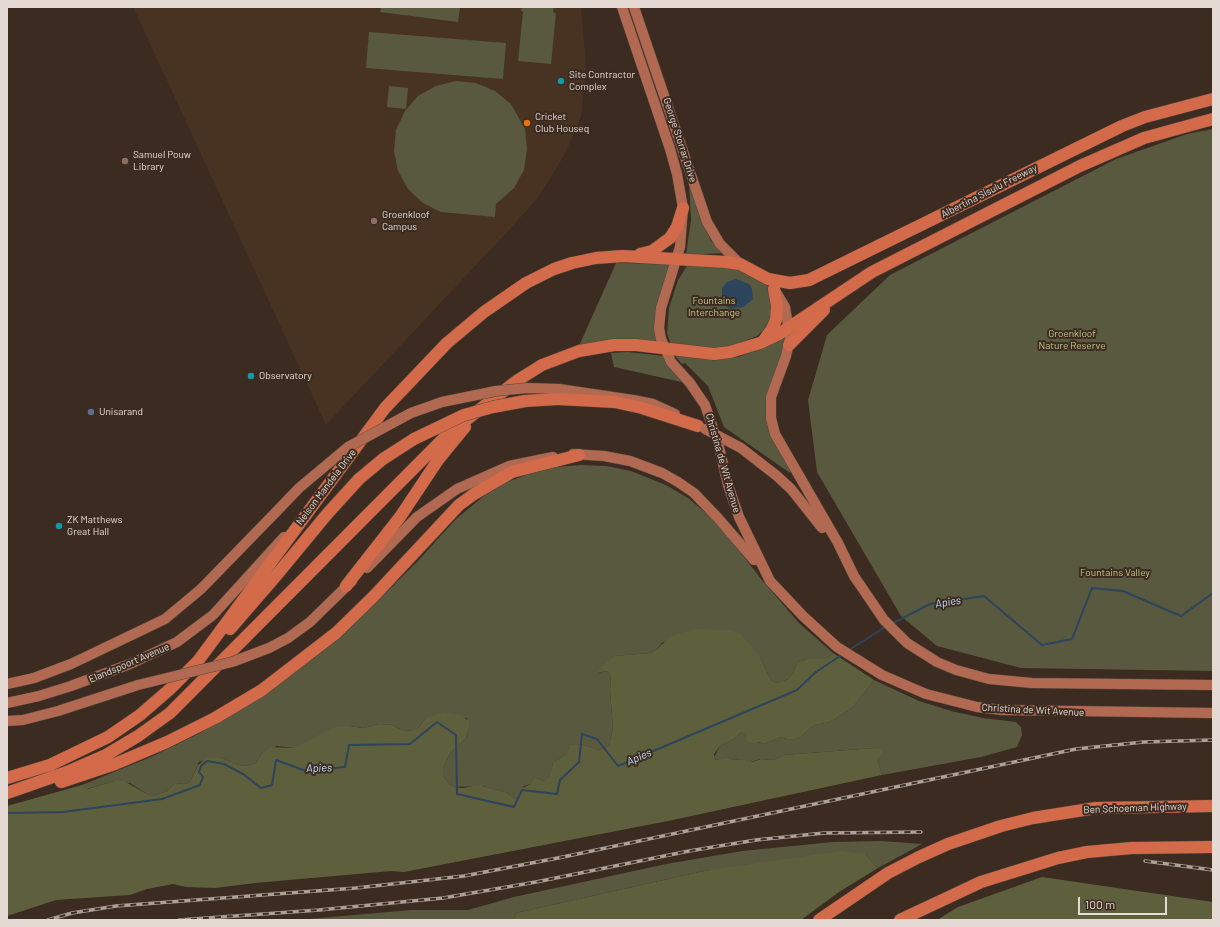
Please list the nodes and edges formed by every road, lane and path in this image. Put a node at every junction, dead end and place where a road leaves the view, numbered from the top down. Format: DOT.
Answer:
graph roads {
  1 [pos="622,7"];
  2 [pos="634,7"];
  3 [pos="1213,99"];
  4 [pos="1213,119"];
  5 [pos="683,208"];
  6 [pos="623,256"];
  7 [pos="677,259"];
  8 [pos="740,264"];
  9 [pos="771,284"];
  10 [pos="840,292"];
  11 [pos="789,327"];
  12 [pos="760,343"];
  13 [pos="789,345"];
  14 [pos="664,348"];
  15 [pos="558,394"];
  16 [pos="490,400"];
  17 [pos="701,428"];
  18 [pos="579,455"];
  19 [pos="314,502"];
  20 [pos="844,558"];
  21 [pos="770,581"];
  22 [pos="346,586"];
  23 [pos="198,661"];
  24 [pos="7,684"];
  25 [pos="1213,685"];
  26 [pos="7,703"];
  27 [pos="1213,713"];
  28 [pos="7,721"];
  29 [pos="7,778"];
  30 [pos="7,794"];
  31 [pos="1213,806"];
  32 [pos="1213,847"];
  33 [pos="819,920"];
  34 [pos="900,920"];
  1 -- 5 [label="main road, George Storrar Drive"];
  2 -- 8 [label="main road, George Storrar Drive"];
  3 -- 9 [label="highway, Albertina Sisulu Freeway"];
  4 -- 10 [label="highway, Albertina Sisulu Freeway"];
  5 -- 6 [label="highway"];
  5 -- 7 [label="main road, George Storrar Drive"];
  6 -- 7 [label="highway, Nelson Mandela Drive"];
  6 -- 19 [label="highway, Nelson Mandela Drive"];
  7 -- 8 [label="highway"];
  7 -- 14 [label="main road"];
  8 -- 9 [label="highway"];
  9 -- 11 [label="main road"];
  9 -- 12 [label="highway"];
  10 -- 11 [label="highway, Albertina Sisulu Freeway"];
  10 -- 13 [label="highway"];
  11 -- 12 [label="highway, Albertina Sisulu Freeway"];
  11 -- 13 [label="main road"];
  12 -- 14 [label="highway"];
  13 -- 20 [label="main road"];
  14 -- 16 [label="highway"];
  14 -- 21 [label="main road, Christina de Wit Avenue"];
  15 -- 17 [label="highway"];
  15 -- 23 [label="highway, bridge"];
  15 -- 24 [label="main road, bridge"];
  16 -- 22 [label="highway"];
  16 -- 30 [label="highway"];
  17 -- 20 [label="main road, bridge"];
  18 -- 21 [label="main road, Elandspoort Avenue"];
  18 -- 22 [label="main road, Elandspoort Avenue"];
  18 -- 30 [label="highway"];
  19 -- 23 [label="highway, Nelson Mandela Drive"];
  19 -- 26 [label="main road, Elandspoort Avenue"];
  20 -- 25 [label="main road"];
  21 -- 27 [label="main road, Christina de Wit Avenue"];
  22 -- 28 [label="main road, Elandspoort Avenue, bridge"];
  23 -- 29 [label="highway, Nelson Mandela Drive"];
  31 -- 33 [label="highway, Ben Schoeman Highway"];
  32 -- 34 [label="highway"];
}
